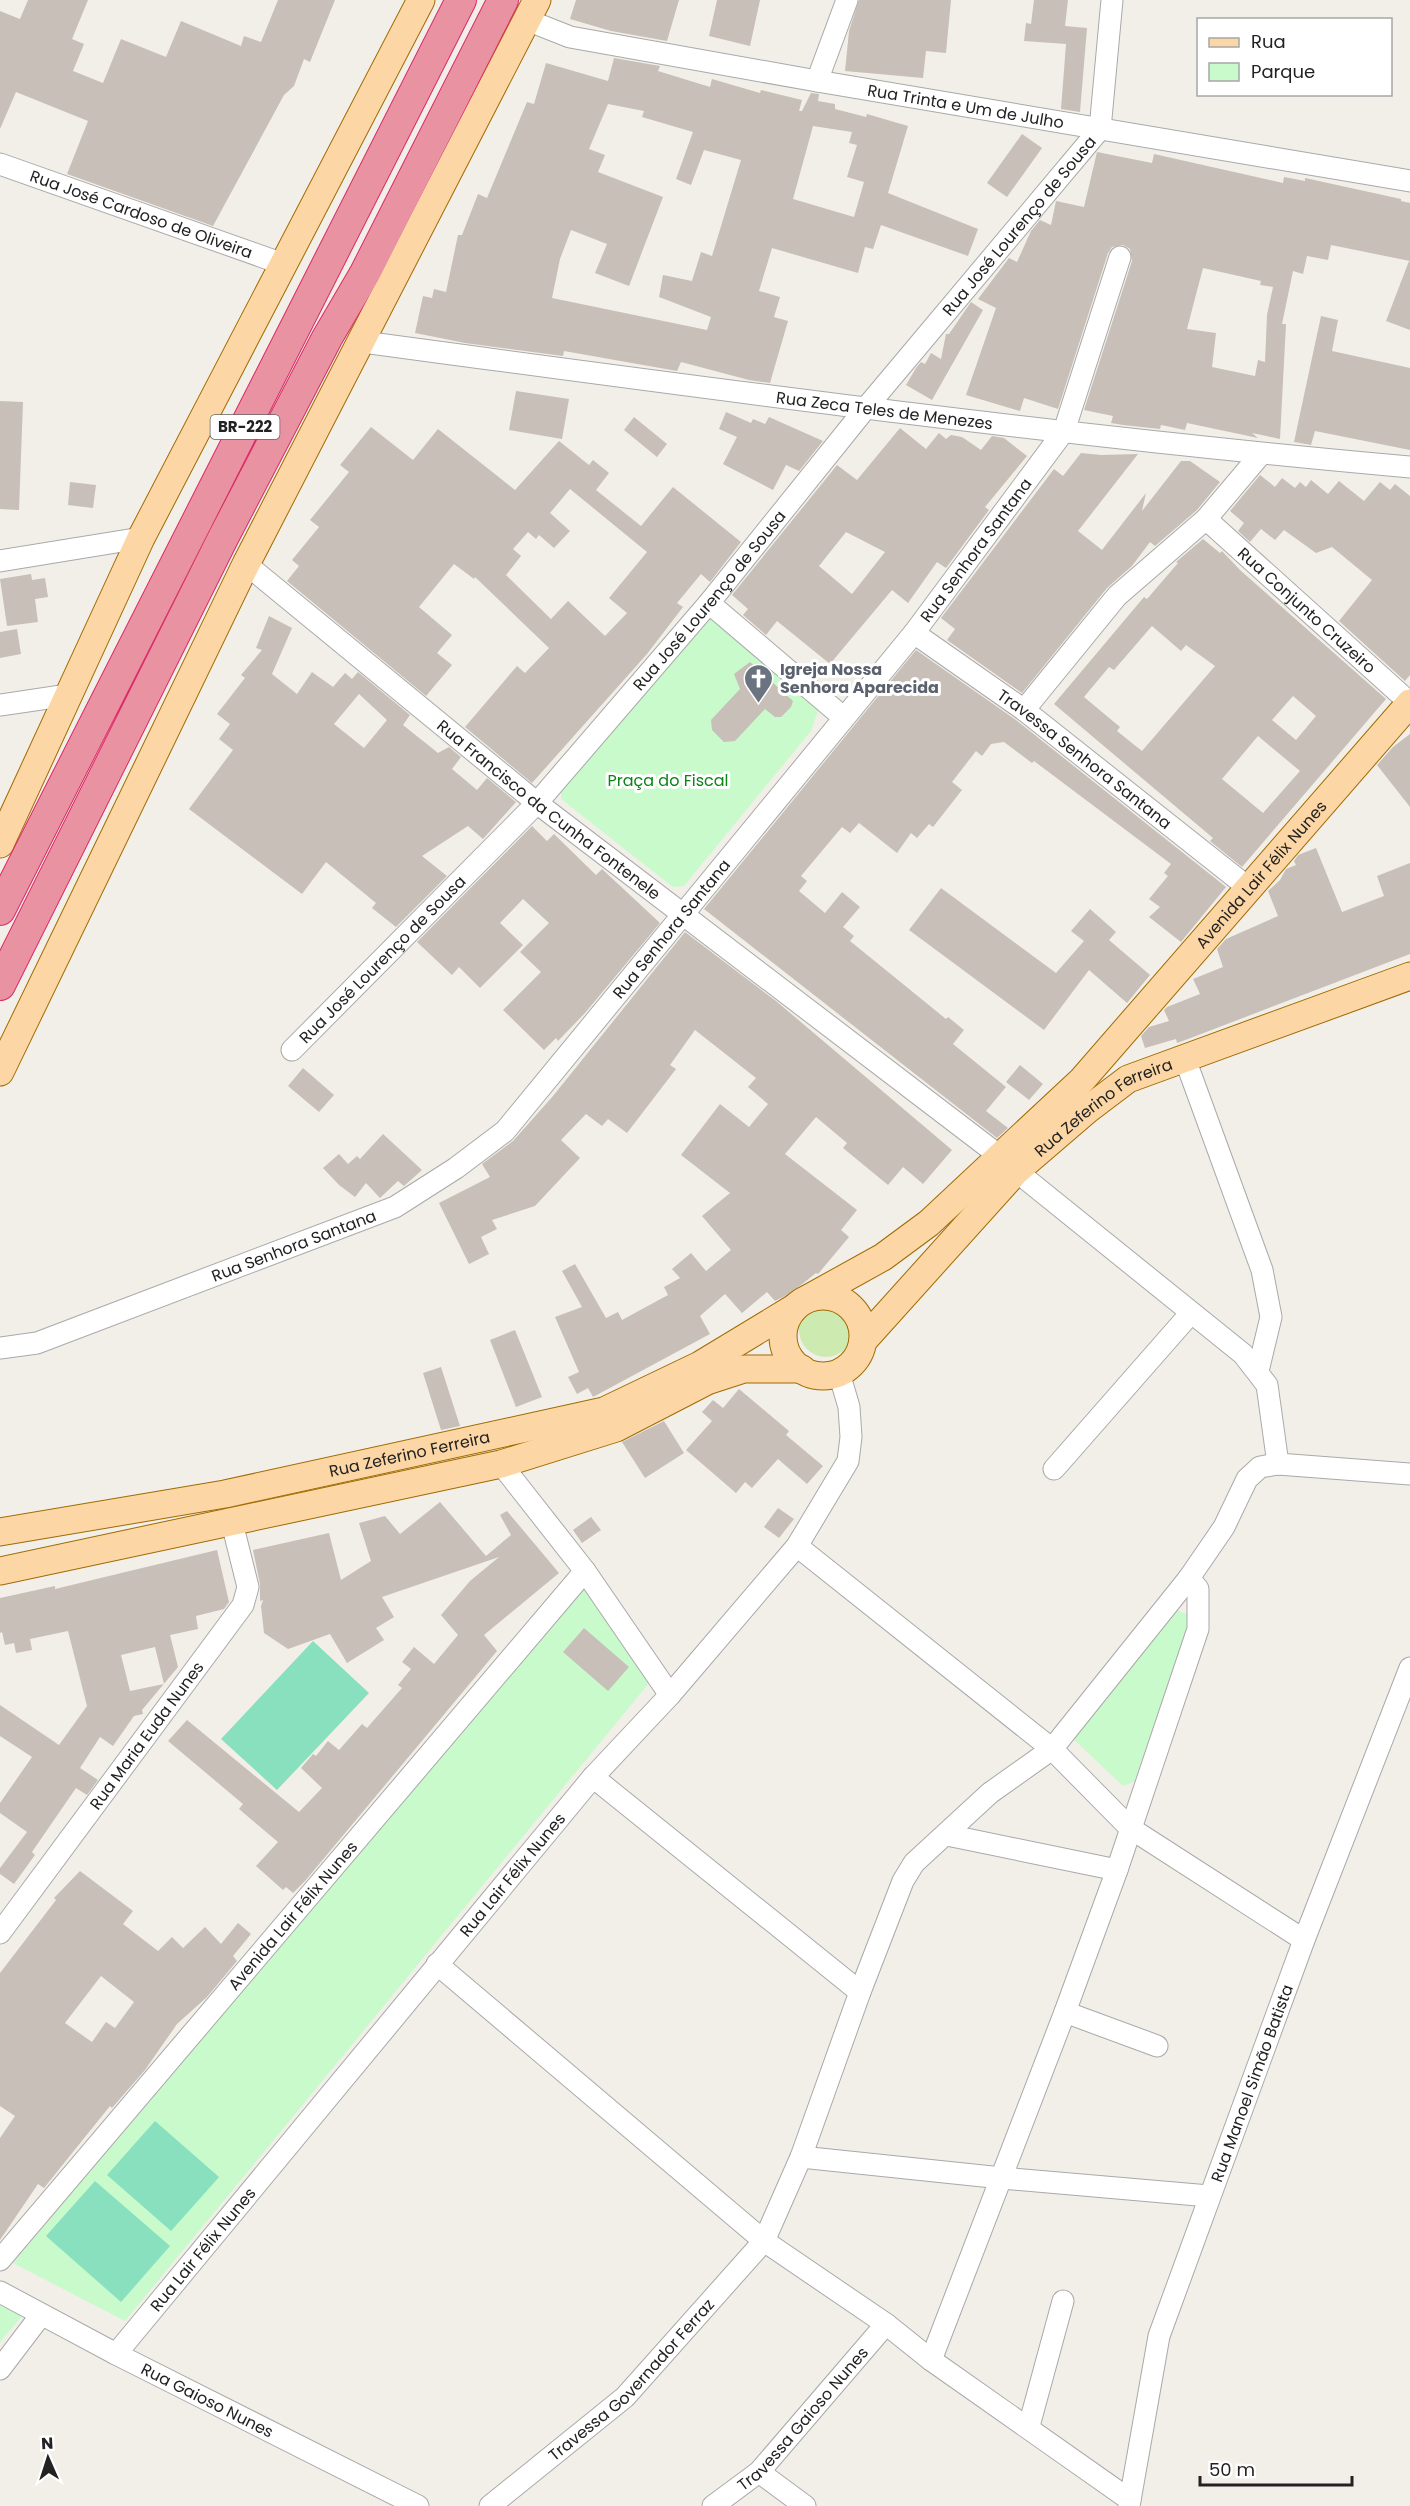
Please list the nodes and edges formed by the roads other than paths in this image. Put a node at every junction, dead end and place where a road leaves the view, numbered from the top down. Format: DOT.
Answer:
graph roads {
  1 [pos="421,0"];
  2 [pos="461,0"];
  3 [pos="502,0"];
  4 [pos="847,0"];
  5 [pos="1112,0"];
  6 [pos="532,10"];
  7 [pos="817,81"];
  8 [pos="1100,129"];
  9 [pos="0,164"];
  10 [pos="1410,181"];
  11 [pos="1120,258"];
  12 [pos="283,264"];
  13 [pos="363,342"];
  14 [pos="865,409"];
  15 [pos="1064,431"];
  16 [pos="1261,454"];
  17 [pos="1410,466"];
  18 [pos="1206,519"];
  19 [pos="141,538"];
  20 [pos="0,561"];
  21 [pos="246,564"];
  22 [pos="709,603"];
  23 [pos="914,633"];
  24 [pos="68,696"];
  25 [pos="1410,703"];
  26 [pos="0,705"];
  27 [pos="1024,710"];
  28 [pos="843,717"];
  29 [pos="537,803"];
  30 [pos="14,849"];
  31 [pos="1250,889"];
  32 [pos="0,910"];
  33 [pos="682,912"];
  34 [pos="1410,976"];
  35 [pos="0,985"];
  36 [pos="1111,1044"];
  37 [pos="292,1050"];
  38 [pos="1185,1059"];
  39 [pos="0,1072"];
  40 [pos="1128,1079"];
  41 [pos="1009,1164"];
  42 [pos="802,1303"];
  43 [pos="1190,1314"];
  44 [pos="863,1341"];
  45 [pos="0,1348"];
  46 [pos="802,1370"];
  47 [pos="1258,1371"];
  48 [pos="839,1373"];
  49 [pos="501,1464"];
  50 [pos="1278,1464"];
  51 [pos="1054,1468"];
  52 [pos="1410,1474"];
  53 [pos="232,1523"];
  54 [pos="10,1530"];
  55 [pos="797,1546"];
  56 [pos="30,1564"];
  57 [pos="0,1571"];
  58 [pos="585,1571"];
  59 [pos="1189,1578"];
  60 [pos="1410,1668"];
  61 [pos="670,1695"];
  62 [pos="1052,1749"];
  63 [pos="593,1777"];
  64 [pos="1130,1828"];
  65 [pos="947,1835"];
  66 [pos="1117,1870"];
  67 [pos="0,1933"];
  68 [pos="1304,1940"];
  69 [pos="437,1964"];
  70 [pos="860,1992"];
  71 [pos="1065,2012"];
  72 [pos="1157,2046"];
  73 [pos="801,2157"];
  74 [pos="1002,2178"];
  75 [pos="1209,2196"];
  76 [pos="764,2241"];
  77 [pos="0,2260"];
  78 [pos="0,2292"];
  79 [pos="1063,2301"];
  80 [pos="41,2315"];
  81 [pos="886,2324"];
  82 [pos="116,2354"];
  83 [pos="931,2360"];
  84 [pos="0,2368"];
  85 [pos="1029,2426"];
  86 [pos="759,2472"];
  87 [pos="1129,2503"];
  88 [pos="418,2506"];
  89 [pos="490,2506"];
  90 [pos="713,2506"];
  91 [pos="805,2506"];
  1 -- 12 [label="main road"];
  2 -- 30 [label="highway, BR-222"];
  3 -- 35 [label="highway, BR-222"];
  4 -- 7 [label="street"];
  5 -- 8 [label="street"];
  6 -- 7 [label="street, Rua Trinta e Um de Julho"];
  6 -- 13 [label="main road"];
  7 -- 8 [label="street, Rua Trinta e Um de Julho"];
  8 -- 10 [label="street, Rua Trinta e Um de Julho"];
  8 -- 14 [label="street, Rua José Lourenço de Sousa"];
  9 -- 12 [label="street, Rua José Cardoso de Oliveira"];
  11 -- 15 [label="street, Rua Senhora Santana"];
  12 -- 19 [label="main road"];
  13 -- 14 [label="street, Rua Zeca Teles de Menezes"];
  13 -- 21 [label="main road"];
  14 -- 15 [label="street, Rua Zeca Teles de Menezes"];
  14 -- 22 [label="street, Rua José Lourenço de Sousa"];
  15 -- 16 [label="street, Rua Zeca Teles de Menezes"];
  15 -- 23 [label="street, Rua Senhora Santana"];
  16 -- 17 [label="street, Rua Zeca Teles de Menezes"];
  16 -- 18 [label="street"];
  18 -- 25 [label="street, Rua Conjunto Cruzeiro"];
  18 -- 27 [label="street"];
  19 -- 20 [label="street"];
  19 -- 24 [label="main road"];
  21 -- 29 [label="street, Rua Francisco da Cunha Fontenele"];
  21 -- 39 [label="main road"];
  22 -- 28 [label="street"];
  22 -- 29 [label="street, Rua José Lourenço de Sousa"];
  23 -- 27 [label="street, Travessa Senhora Santana"];
  23 -- 28 [label="street, Rua Senhora Santana"];
  24 -- 26 [label="street"];
  24 -- 30 [label="main road"];
  25 -- 31 [label="main road, Avenida Lair Félix Nunes"];
  27 -- 31 [label="street, Travessa Senhora Santana"];
  28 -- 33 [label="street, Rua Senhora Santana"];
  29 -- 33 [label="street, Rua Francisco da Cunha Fontenele"];
  29 -- 37 [label="street, Rua José Lourenço de Sousa"];
  30 -- 32 [label="highway, BR-222"];
  31 -- 36 [label="main road, Avenida Lair Félix Nunes"];
  33 -- 41 [label="street, Rua Francisco da Cunha Fontenele"];
  33 -- 45 [label="street, Rua Senhora Santana"];
  34 -- 38 [label="main road, Rua Zeferino Ferreira"];
  36 -- 40 [label="main road"];
  36 -- 41 [label="main road, Rua Zeferino Ferreira"];
  38 -- 40 [label="main road, Rua Zeferino Ferreira"];
  38 -- 47 [label="street"];
  40 -- 41 [label="main road, Rua Zeferino Ferreira"];
  41 -- 42 [label="main road, Rua Zeferino Ferreira"];
  41 -- 43 [label="street, Rua Francisco da Cunha Fontenele"];
  41 -- 44 [label="main road, Rua Zeferino Ferreira"];
  42 -- 44 [label="main road"];
  42 -- 46 [label="main road"];
  42 -- 54 [label="main road, Rua Zeferino Ferreira"];
  43 -- 47 [label="street, Rua Francisco da Cunha Fontenele"];
  43 -- 51 [label="street"];
  44 -- 48 [label="main road"];
  46 -- 48 [label="main road"];
  46 -- 49 [label="main road, Rua Zeferino Ferreira"];
  47 -- 50 [label="street"];
  48 -- 55 [label="street, Rua Lair Félix Nunes"];
  49 -- 53 [label="main road, Rua Zeferino Ferreira"];
  49 -- 58 [label="street"];
  50 -- 52 [label="street"];
  50 -- 59 [label="street, Travessa Governador Ferraz"];
  53 -- 56 [label="main road, Rua Zeferino Ferreira"];
  53 -- 67 [label="street, Rua Maria Euda Nunes"];
  54 -- 56 [label="main road"];
  55 -- 61 [label="street, Rua Lair Félix Nunes"];
  55 -- 62 [label="street"];
  56 -- 57 [label="main road, Rua Zeferino Ferreira"];
  58 -- 61 [label="street"];
  58 -- 77 [label="street, Avenida Lair Félix Nunes"];
  59 -- 62 [label="street, Travessa Governador Ferraz"];
  59 -- 64 [label="street"];
  60 -- 68 [label="street, Rua Manoel Simão Batista"];
  61 -- 63 [label="street, Rua Lair Félix Nunes"];
  62 -- 64 [label="street"];
  62 -- 65 [label="street, Travessa Governador Ferraz"];
  63 -- 69 [label="street, Rua Lair Félix Nunes"];
  63 -- 70 [label="street"];
  64 -- 66 [label="street"];
  64 -- 68 [label="street"];
  65 -- 66 [label="street"];
  65 -- 70 [label="street, Travessa Governador Ferraz"];
  66 -- 71 [label="street"];
  68 -- 75 [label="street, Rua Manoel Simão Batista"];
  69 -- 76 [label="street"];
  69 -- 82 [label="street, Rua Lair Félix Nunes"];
  70 -- 73 [label="street, Travessa Governador Ferraz"];
  71 -- 72 [label="street"];
  71 -- 74 [label="street"];
  73 -- 74 [label="street"];
  73 -- 76 [label="street, Travessa Governador Ferraz"];
  74 -- 75 [label="street"];
  74 -- 83 [label="street"];
  75 -- 87 [label="street, Rua Manoel Simão Batista"];
  76 -- 81 [label="street"];
  76 -- 89 [label="street, Travessa Governador Ferraz"];
  78 -- 80 [label="street, Rua Gaioso Nunes"];
  79 -- 85 [label="street"];
  80 -- 82 [label="street, Rua Gaioso Nunes"];
  80 -- 84 [label="street"];
  81 -- 83 [label="street"];
  81 -- 86 [label="street, Travessa Gaioso Nunes"];
  82 -- 88 [label="street, Rua Gaioso Nunes"];
  83 -- 85 [label="street"];
  85 -- 87 [label="street"];
  86 -- 90 [label="street, Travessa Gaioso Nunes"];
  86 -- 91 [label="street"];
}
